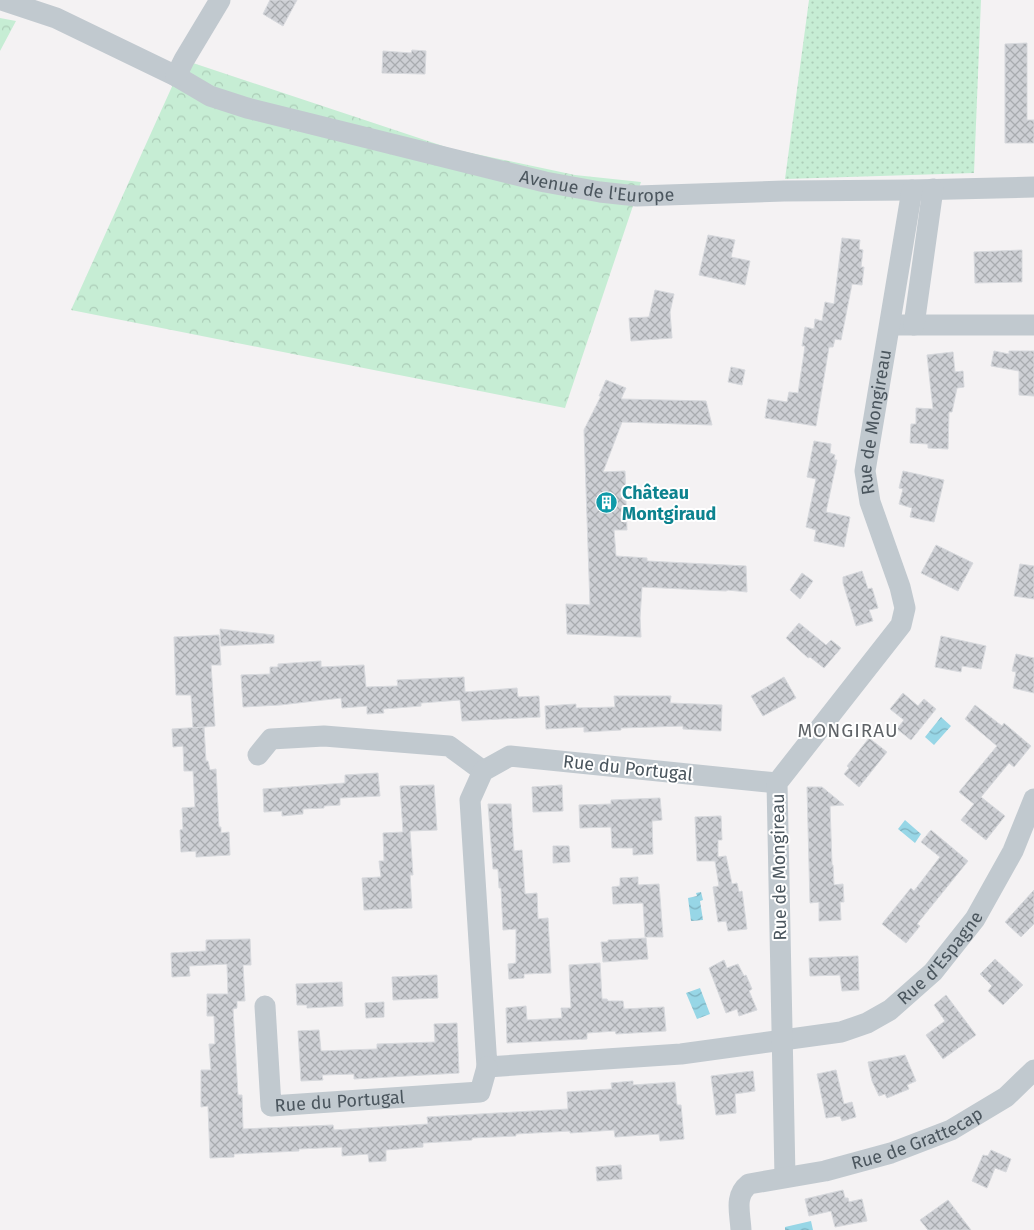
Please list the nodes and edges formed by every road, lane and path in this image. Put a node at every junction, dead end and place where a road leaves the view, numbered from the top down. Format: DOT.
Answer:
graph roads {
  1 [pos="2,0"];
  2 [pos="220,0"];
  3 [pos="176,76"];
  4 [pos="1034,186"];
  5 [pos="933,189"];
  6 [pos="912,190"];
  7 [pos="890,325"];
  8 [pos="914,325"];
  9 [pos="1034,325"];
  10 [pos="258,755"];
  11 [pos="482,771"];
  12 [pos="777,783"];
  13 [pos="1034,799"];
  14 [pos="265,1006"];
  15 [pos="783,1040"];
  16 [pos="487,1067"];
  17 [pos="1034,1070"];
  18 [pos="785,1177"];
  19 [pos="741,1230"];
  1 -- 3 [label="street, Avenue de l'Europe"];
  2 -- 3 [label="street"];
  3 -- 6 [label="street, Avenue de l'Europe"];
  4 -- 5 [label="street, Avenue de l'Europe"];
  5 -- 6 [label="street, Avenue de l'Europe"];
  5 -- 8 [label="street"];
  6 -- 7 [label="street, Rue de Mongireau"];
  7 -- 8 [label="street"];
  7 -- 12 [label="street, Rue de Mongireau"];
  8 -- 9 [label="street"];
  10 -- 11 [label="street"];
  11 -- 12 [label="street, Rue du Portugal"];
  11 -- 16 [label="street, Rue du Portugal"];
  12 -- 15 [label="street, Rue de Mongireau"];
  13 -- 15 [label="street, Rue d'Espagne"];
  14 -- 16 [label="street, Rue du Portugal"];
  15 -- 16 [label="street"];
  15 -- 18 [label="street, Rue de Mongireau"];
  17 -- 18 [label="street, Rue de Grattecap"];
  18 -- 19 [label="street, Rue de Grattecap"];
}
